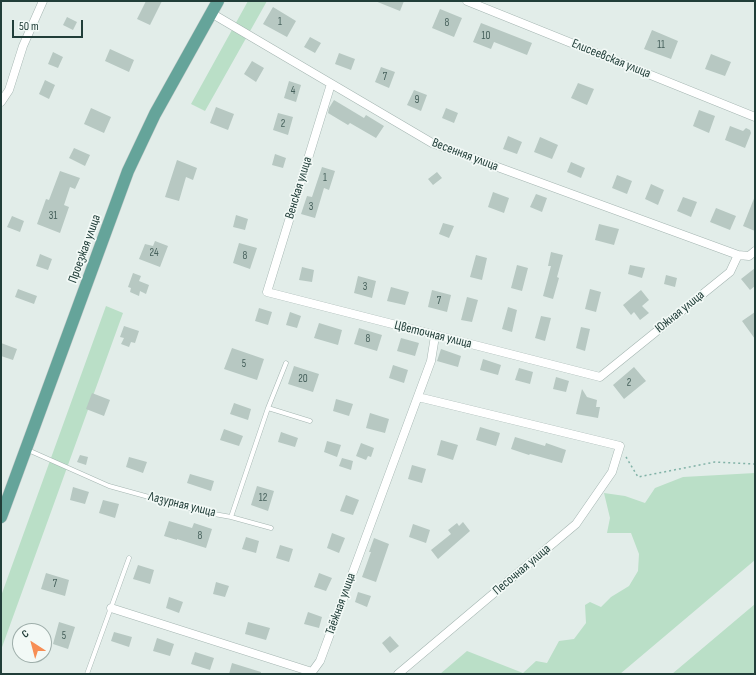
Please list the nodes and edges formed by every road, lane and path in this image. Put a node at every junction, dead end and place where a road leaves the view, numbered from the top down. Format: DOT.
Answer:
graph roads {
  1 [pos="43,1"];
  2 [pos="218,1"];
  3 [pos="467,1"];
  4 [pos="211,13"];
  5 [pos="331,84"];
  6 [pos="1,102"];
  7 [pos="755,117"];
  8 [pos="755,251"];
  9 [pos="738,255"];
  10 [pos="267,292"];
  11 [pos="435,336"];
  12 [pos="286,363"];
  13 [pos="600,377"];
  14 [pos="418,397"];
  15 [pos="268,408"];
  16 [pos="310,421"];
  17 [pos="620,446"];
  18 [pos="26,450"];
  19 [pos="755,464"];
  20 [pos="1,516"];
  21 [pos="231,516"];
  22 [pos="271,528"];
  23 [pos="129,558"];
  24 [pos="111,608"];
  25 [pos="313,673"];
  26 [pos="87,674"];
  27 [pos="398,674"];
  1 -- 6 [label="street"];
  2 -- 4 [label="main road, Проезжая улица"];
  3 -- 7 [label="street, Елисеевская улица"];
  4 -- 5 [label="street, Весенняя улица"];
  4 -- 18 [label="main road, Проезжая улица"];
  5 -- 9 [label="street, Весенняя улица"];
  5 -- 10 [label="street, Венская улица"];
  8 -- 9 [label="street"];
  9 -- 13 [label="street, Южная улица"];
  10 -- 11 [label="street, Цветочная улица"];
  11 -- 13 [label="street, Цветочная улица"];
  11 -- 14 [label="street, Таёжная улица"];
  12 -- 15 [label="lane, Лазурная улица"];
  14 -- 17 [label="street"];
  14 -- 25 [label="street, Таёжная улица"];
  15 -- 16 [label="lane"];
  15 -- 21 [label="lane, Лазурная улица"];
  17 -- 19 [label="path"];
  17 -- 27 [label="street, Песочная улица"];
  18 -- 20 [label="main road, Проезжая улица"];
  18 -- 21 [label="lane, Лазурная улица"];
  21 -- 22 [label="lane"];
  23 -- 24 [label="lane"];
  24 -- 25 [label="street, Таёжная улица"];
  24 -- 26 [label="lane"];
}
